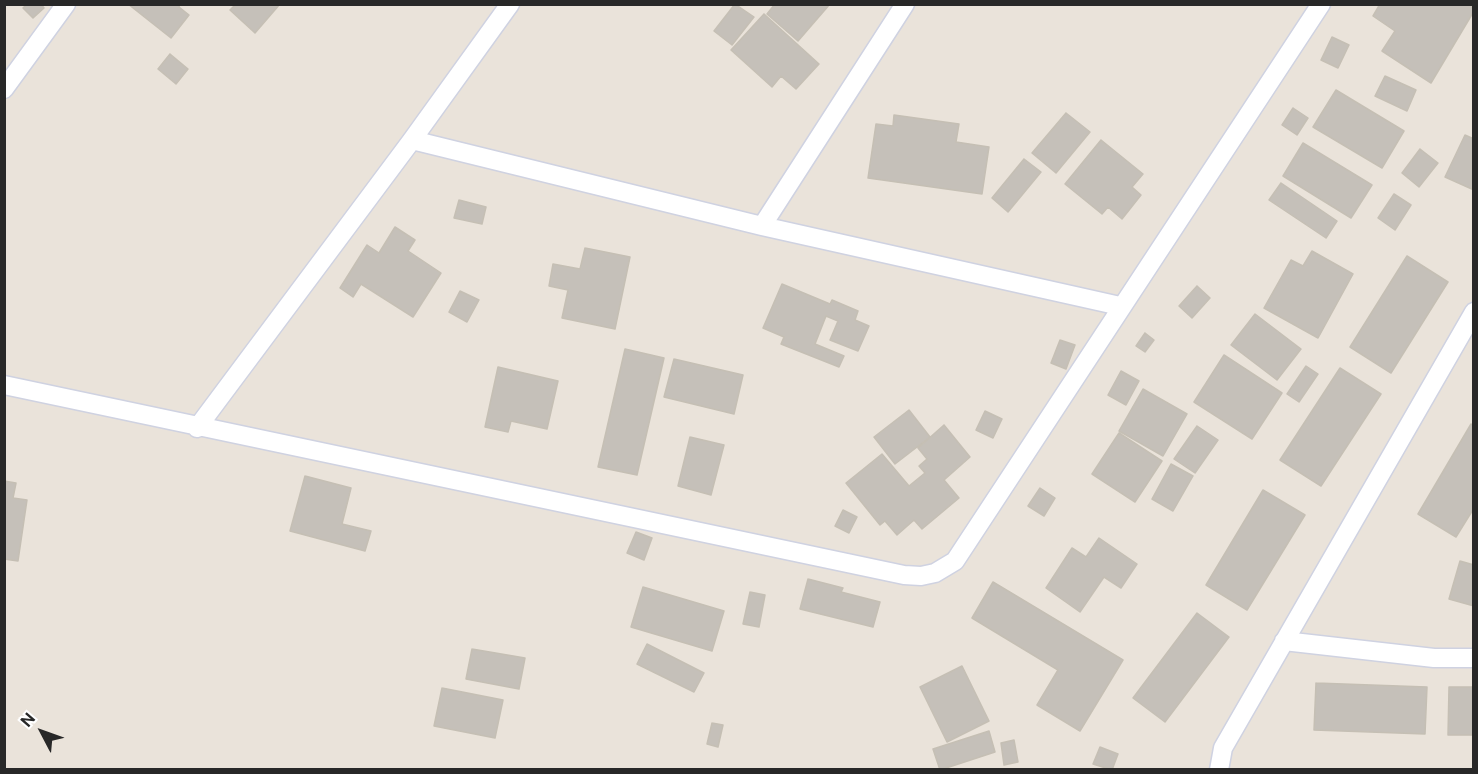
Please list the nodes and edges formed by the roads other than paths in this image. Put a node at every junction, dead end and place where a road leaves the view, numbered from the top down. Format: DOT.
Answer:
graph roads {
  1 [pos="66,4"];
  2 [pos="510,4"];
  3 [pos="905,4"];
  4 [pos="1321,4"];
  5 [pos="4,89"];
  6 [pos="412,140"];
  7 [pos="762,226"];
  8 [pos="1120,306"];
  9 [pos="1473,312"];
  10 [pos="4,385"];
  11 [pos="197,428"];
  12 [pos="1284,641"];
  13 [pos="1473,658"];
  14 [pos="1219,770"];
  1 -- 5 [label="street"];
  2 -- 6 [label="street"];
  3 -- 7 [label="street"];
  4 -- 8 [label="street"];
  6 -- 7 [label="street"];
  6 -- 11 [label="street"];
  7 -- 8 [label="street"];
  8 -- 11 [label="street"];
  9 -- 12 [label="street"];
  10 -- 11 [label="street"];
  12 -- 13 [label="street"];
  12 -- 14 [label="street"];
}
